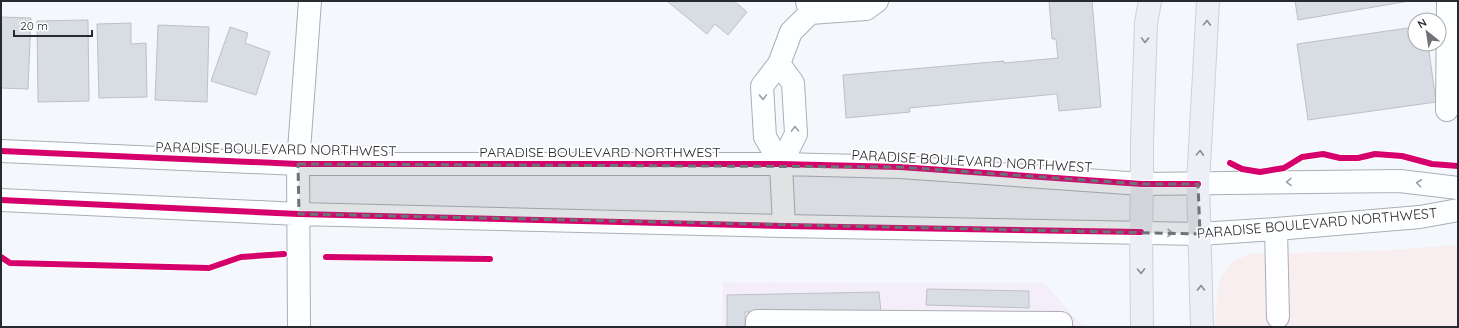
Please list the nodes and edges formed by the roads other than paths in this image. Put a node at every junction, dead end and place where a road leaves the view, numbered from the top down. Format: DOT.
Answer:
graph roads {
  1 [pos="310,1"];
  2 [pos="877,1"];
  3 [pos="1150,1"];
  4 [pos="1208,1"];
  5 [pos="1448,1"];
  6 [pos="809,7"];
  7 [pos="779,64"];
  8 [pos="1447,110"];
  9 [pos="1,151"];
  10 [pos="298,164"];
  11 [pos="781,164"];
  12 [pos="1142,184"];
  13 [pos="1198,184"];
  14 [pos="1458,188"];
  15 [pos="1,200"];
  16 [pos="1458,210"];
  17 [pos="299,214"];
  18 [pos="784,226"];
  19 [pos="1276,229"];
  20 [pos="1141,232"];
  21 [pos="1200,234"];
  22 [pos="1278,317"];
  23 [pos="802,324"];
  24 [pos="852,324"];
  25 [pos="905,324"];
  26 [pos="958,325"];
  27 [pos="1008,325"];
  28 [pos="299,327"];
  29 [pos="757,327"];
  30 [pos="1061,327"];
  31 [pos="1142,327"];
  32 [pos="1202,327"];
  1 -- 10 [label="street"];
  2 -- 6 [label="street"];
  3 -- 12 [label="main road, one-way"];
  13 -- 4 [label="main road, one-way"];
  5 -- 8 [label="street"];
  6 -- 7 [label="street"];
  11 -- 7 [label="street, one-way"];
  7 -- 11 [label="street, one-way"];
  9 -- 10 [label="street, PARADISE BOULEVARD NORTHWEST"];
  10 -- 11 [label="street, PARADISE BOULEVARD NORTHWEST"];
  10 -- 17 [label="street"];
  11 -- 12 [label="street, PARADISE BOULEVARD NORTHWEST"];
  11 -- 18 [label="street"];
  12 -- 13 [label="street, PARADISE BOULEVARD NORTHWEST"];
  12 -- 20 [label="main road"];
  14 -- 13 [label="street, PARADISE BOULEVARD NORTHWEST, one-way"];
  13 -- 21 [label="main road"];
  15 -- 17 [label="street, PARADISE BOULEVARD NORTHWEST"];
  16 -- 19 [label="street, PARADISE BOULEVARD NORTHWEST"];
  17 -- 18 [label="street, PARADISE BOULEVARD NORTHWEST"];
  17 -- 28 [label="street"];
  18 -- 20 [label="street, PARADISE BOULEVARD NORTHWEST"];
  19 -- 21 [label="street, PARADISE BOULEVARD NORTHWEST"];
  19 -- 22 [label="street"];
  20 -- 21 [label="street, PARADISE BOULEVARD NORTHWEST, one-way"];
  20 -- 31 [label="main road, one-way"];
  32 -- 21 [label="main road, one-way"];
  23 -- 24 [label="street"];
  23 -- 29 [label="street"];
  24 -- 25 [label="street"];
  25 -- 26 [label="street"];
  26 -- 27 [label="street"];
  27 -- 30 [label="street"];
}
